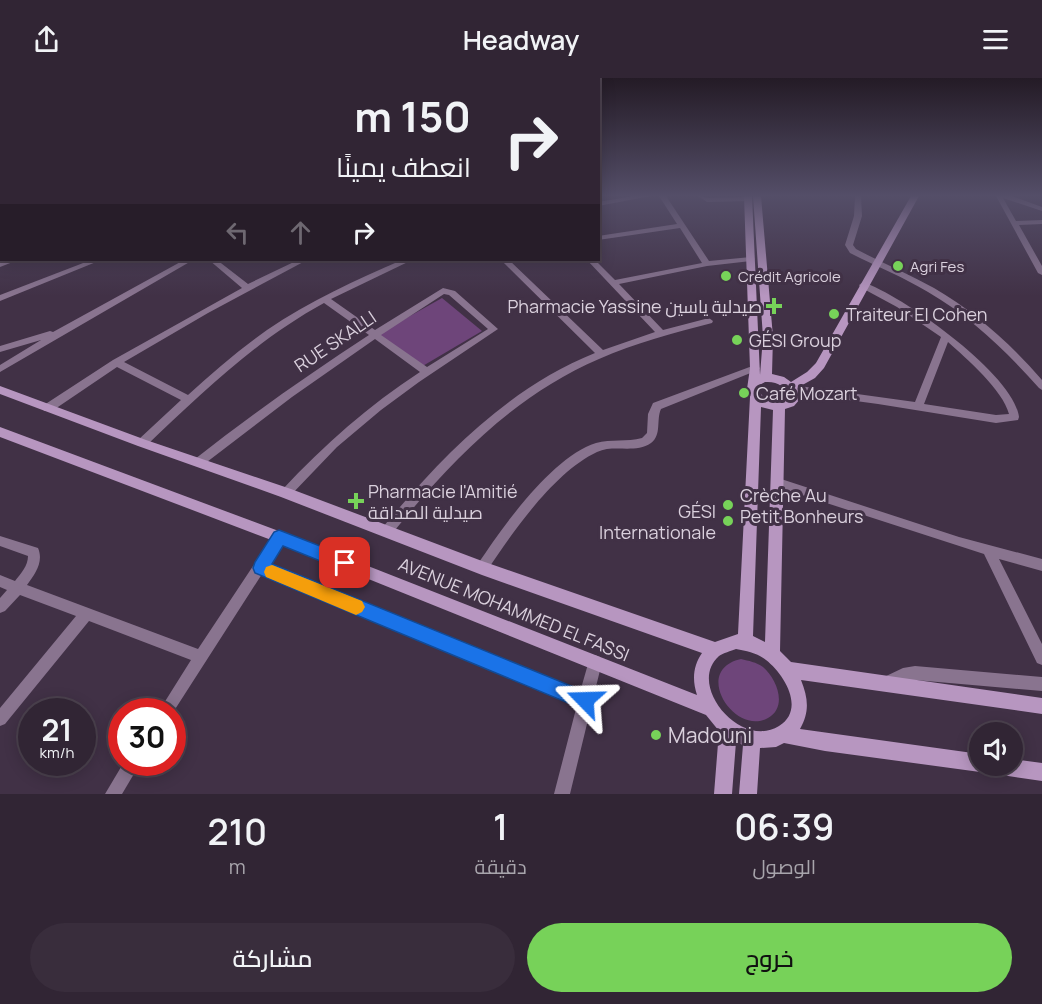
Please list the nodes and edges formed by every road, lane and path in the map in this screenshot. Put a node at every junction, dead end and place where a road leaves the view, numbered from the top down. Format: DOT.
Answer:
graph roads {
  1 [pos="657,229"];
  2 [pos="682,229"];
  3 [pos="751,229"];
  4 [pos="755,229"];
  5 [pos="854,229"];
  6 [pos="895,229"];
  7 [pos="1018,229"];
  8 [pos="600,238"];
  9 [pos="751,259"];
  10 [pos="94,261"];
  11 [pos="187,261"];
  12 [pos="214,261"];
  13 [pos="301,261"];
  14 [pos="406,261"];
  15 [pos="506,261"];
  16 [pos="592,261"];
  17 [pos="875,263"];
  18 [pos="707,264"];
  19 [pos="1042,273"];
  20 [pos="613,283"];
  21 [pos="863,285"];
  22 [pos="246,287"];
  23 [pos="0,298"];
  24 [pos="326,300"];
  25 [pos="709,321"];
  26 [pos="62,331"];
  27 [pos="661,333"];
  28 [pos="373,334"];
  29 [pos="946,335"];
  30 [pos="0,349"];
  31 [pos="602,354"];
  32 [pos="116,362"];
  33 [pos="755,368"];
  34 [pos="0,369"];
  35 [pos="426,371"];
  36 [pos="766,377"];
  37 [pos="1042,386"];
  38 [pos="792,388"];
  39 [pos="756,389"];
  40 [pos="0,390"];
  41 [pos="189,400"];
  42 [pos="779,406"];
  43 [pos="918,406"];
  44 [pos="48,408"];
  45 [pos="0,432"];
  46 [pos="142,443"];
  47 [pos="199,462"];
  48 [pos="778,483"];
  49 [pos="286,493"];
  50 [pos="387,531"];
  51 [pos="279,537"];
  52 [pos="0,541"];
  53 [pos="988,550"];
  54 [pos="1042,565"];
  55 [pos="261,568"];
  56 [pos="483,568"];
  57 [pos="0,581"];
  58 [pos="17,588"];
  59 [pos="0,607"];
  60 [pos="85,615"];
  61 [pos="745,641"];
  62 [pos="713,649"];
  63 [pos="772,652"];
  64 [pos="202,657"];
  65 [pos="1042,658"];
  66 [pos="595,662"];
  67 [pos="789,670"];
  68 [pos="887,683"];
  69 [pos="1042,684"];
  70 [pos="175,698"];
  71 [pos="585,700"];
  72 [pos="1042,706"];
  73 [pos="711,709"];
  74 [pos="0,719"];
  75 [pos="729,729"];
  76 [pos="784,734"];
  77 [pos="752,740"];
  78 [pos="969,762"];
  79 [pos="1023,769"];
  80 [pos="1042,772"];
  81 [pos="124,776"];
  82 [pos="113,794"];
  83 [pos="562,794"];
  84 [pos="723,794"];
  85 [pos="748,794"];
  1 -- 8 [label="street"];
  2 -- 18 [label="street"];
  3 -- 9 [label="main road"];
  4 -- 36 [label="main road"];
  5 -- 17 [label="street"];
  6 -- 17 [label="main road"];
  7 -- 19 [label="street"];
  9 -- 18 [label="street"];
  9 -- 33 [label="main road"];
  10 -- 23 [label="street"];
  11 -- 26 [label="street"];
  12 -- 22 [label="street"];
  13 -- 22 [label="street"];
  14 -- 24 [label="street"];
  15 -- 31 [label="street"];
  16 -- 20 [label="street"];
  17 -- 21 [label="main road"];
  17 -- 37 [label="street"];
  18 -- 20 [label="street"];
  20 -- 27 [label="street"];
  21 -- 29 [label="street"];
  21 -- 38 [label="main road"];
  22 -- 32 [label="street"];
  24 -- 28 [label="street"];
  24 -- 41 [label="street"];
  25 -- 27 [label="street"];
  26 -- 30 [label="street"];
  26 -- 34 [label="street"];
  27 -- 31 [label="street"];
  28 -- 35 [label="street"];
  28 -- 35 [label="street, RUE SKALLI"];
  28 -- 47 [label="street, RUE SKALLI"];
  29 -- 43 [label="street"];
  29 -- 43 [label="street"];
  31 -- 50 [label="street"];
  32 -- 41 [label="street"];
  32 -- 44 [label="street"];
  33 -- 39 [label="main road"];
  33 -- 56 [label="street"];
  35 -- 49 [label="street"];
  36 -- 38 [label="main road"];
  36 -- 39 [label="main road"];
  38 -- 42 [label="main road"];
  38 -- 43 [label="street"];
  39 -- 42 [label="main road"];
  39 -- 61 [label="main road"];
  40 -- 44 [label="main road, AVENUE MOHAMMED EL FASSI"];
  41 -- 46 [label="street"];
  42 -- 48 [label="main road"];
  44 -- 46 [label="main road, AVENUE MOHAMMED EL FASSI"];
  45 -- 51 [label="main road, AVENUE MOHAMMED EL FASSI"];
  46 -- 47 [label="main road, AVENUE MOHAMMED EL FASSI"];
  47 -- 49 [label="main road, AVENUE MOHAMMED EL FASSI"];
  48 -- 53 [label="street"];
  48 -- 63 [label="main road"];
  49 -- 50 [label="main road, AVENUE MOHAMMED EL FASSI"];
  50 -- 56 [label="main road, AVENUE MOHAMMED EL FASSI"];
  51 -- 55 [label="street"];
  51 -- 66 [label="main road, AVENUE MOHAMMED EL FASSI"];
  52 -- 58 [label="street"];
  53 -- 54 [label="street"];
  53 -- 65 [label="street"];
  55 -- 64 [label="street"];
  55 -- 71 [label="street"];
  56 -- 62 [label="main road, AVENUE MOHAMMED EL FASSI"];
  57 -- 58 [label="street"];
  58 -- 59 [label="street"];
  58 -- 60 [label="street"];
  60 -- 64 [label="street"];
  60 -- 74 [label="street"];
  61 -- 62 [label="main road"];
  61 -- 63 [label="main road"];
  62 -- 73 [label="main road"];
  63 -- 67 [label="main road"];
  64 -- 70 [label="street"];
  66 -- 71 [label="street"];
  66 -- 73 [label="main road, AVENUE MOHAMMED EL FASSI"];
  67 -- 68 [label="main road"];
  67 -- 76 [label="main road"];
  68 -- 69 [label="street"];
  68 -- 72 [label="main road"];
  71 -- 83 [label="street"];
  73 -- 75 [label="main road"];
  75 -- 77 [label="main road"];
  75 -- 84 [label="main road"];
  76 -- 77 [label="main road"];
  76 -- 78 [label="main road"];
  77 -- 85 [label="main road"];
  79 -- 80 [label="main road"];
  81 -- 82 [label="street"];
}
